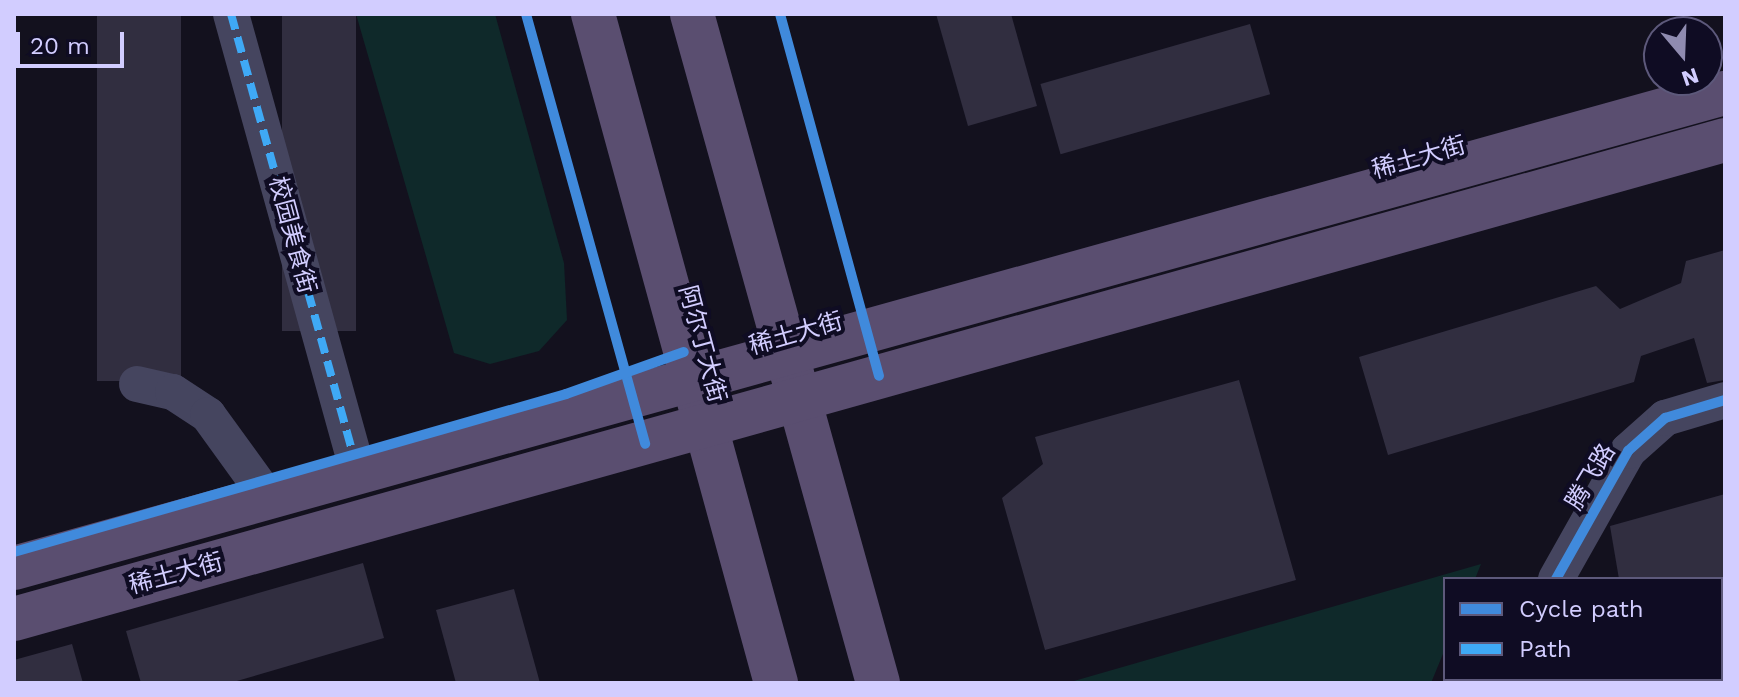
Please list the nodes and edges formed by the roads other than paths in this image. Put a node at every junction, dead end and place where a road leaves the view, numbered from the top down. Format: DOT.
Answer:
graph roads {
  1 [pos="231,14"];
  2 [pos="593,14"];
  3 [pos="692,14"];
  4 [pos="1725,93"];
  5 [pos="1725,140"];
  6 [pos="787,357"];
  7 [pos="692,383"];
  8 [pos="137,384"];
  9 [pos="799,398"];
  10 [pos="1725,400"];
  11 [pos="704,427"];
  12 [pos="353,455"];
  13 [pos="268,498"];
  14 [pos="14,568"];
  15 [pos="1557,577"];
  16 [pos="14,619"];
  17 [pos="776,683"];
  18 [pos="878,683"];
  1 -- 12 [label="street, 校园美食街"];
  2 -- 7 [label="main road, 阿尔丁大街"];
  3 -- 6 [label="main road"];
  4 -- 6 [label="main road, 稀土大街"];
  5 -- 9 [label="main road, 稀土大街"];
  6 -- 7 [label="main road, 稀土大街"];
  6 -- 9 [label="main road"];
  7 -- 11 [label="main road, 阿尔丁大街"];
  7 -- 13 [label="main road, 稀土大街"];
  8 -- 13 [label="street"];
  9 -- 11 [label="main road, 稀土大街"];
  9 -- 18 [label="main road"];
  10 -- 15 [label="street, 腾飞路"];
  11 -- 16 [label="main road, 稀土大街"];
  11 -- 17 [label="main road, 阿尔丁大街"];
  13 -- 14 [label="main road, 稀土大街"];
}
